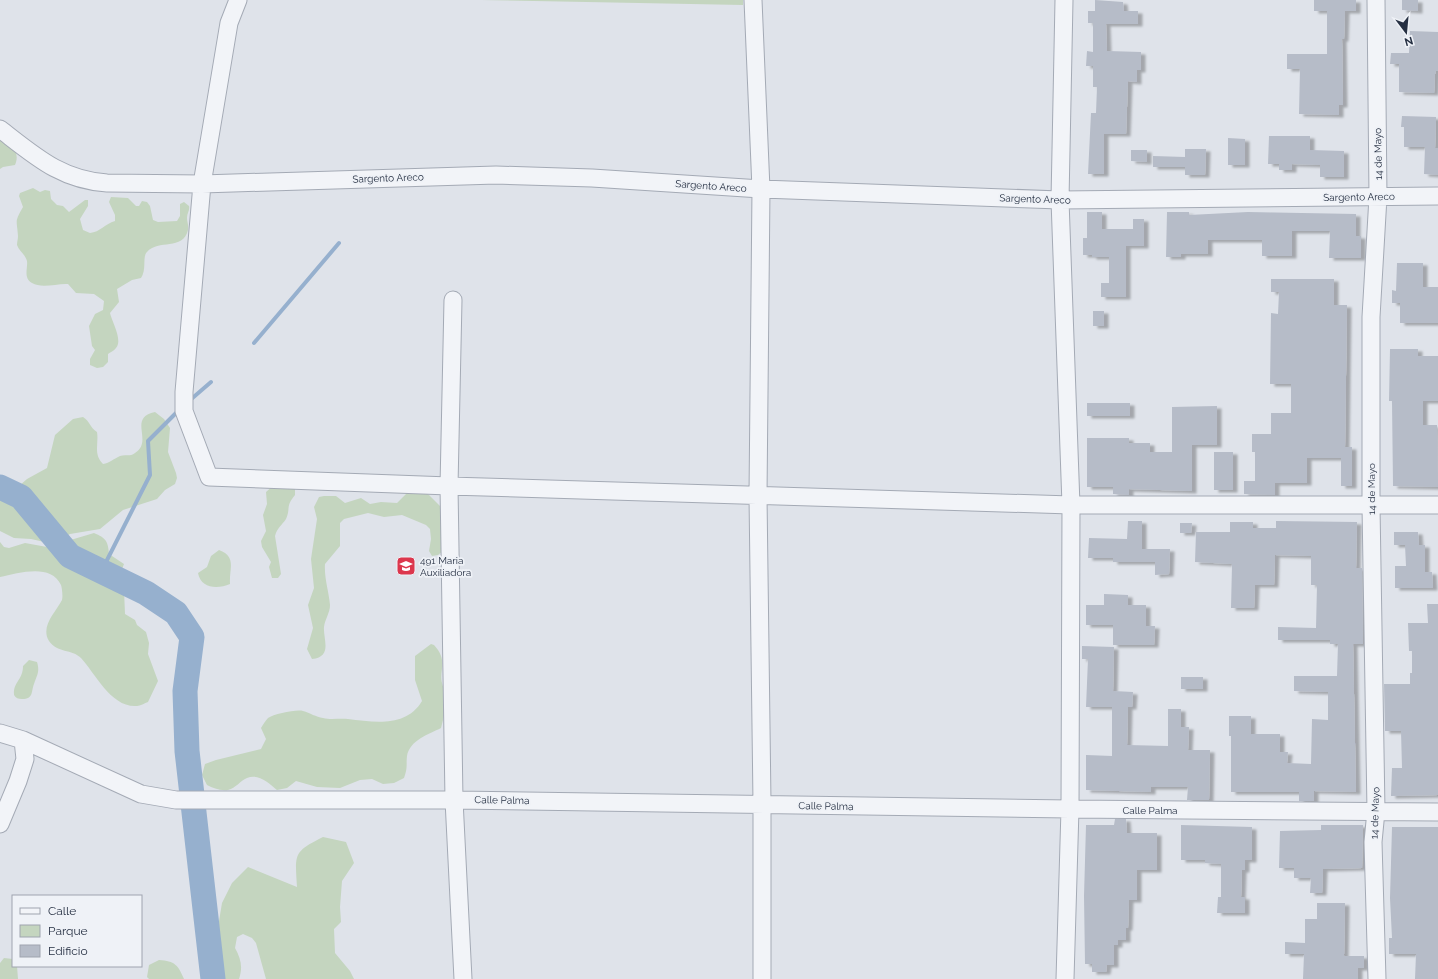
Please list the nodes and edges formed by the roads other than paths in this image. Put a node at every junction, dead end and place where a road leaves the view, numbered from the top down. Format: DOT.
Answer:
graph roads {
  1 [pos="238,0"];
  2 [pos="753,0"];
  3 [pos="1064,0"];
  4 [pos="1376,0"];
  5 [pos="0,129"];
  6 [pos="202,184"];
  7 [pos="761,189"];
  8 [pos="1438,196"];
  9 [pos="1378,197"];
  10 [pos="1060,200"];
  11 [pos="453,300"];
  12 [pos="449,486"];
  13 [pos="758,496"];
  14 [pos="1071,505"];
  15 [pos="1438,505"];
  16 [pos="1371,506"];
  17 [pos="0,733"];
  18 [pos="23,740"];
  19 [pos="454,800"];
  20 [pos="762,803"];
  21 [pos="1070,809"];
  22 [pos="1376,811"];
  23 [pos="1438,812"];
  24 [pos="0,824"];
  25 [pos="463,979"];
  26 [pos="762,979"];
  27 [pos="1065,979"];
  28 [pos="1377,979"];
  1 -- 6 [label="street"];
  2 -- 7 [label="street"];
  3 -- 10 [label="street"];
  4 -- 9 [label="street, 14 de Mayo"];
  5 -- 6 [label="street, Sargento Areco"];
  6 -- 7 [label="street, Sargento Areco"];
  6 -- 12 [label="street"];
  7 -- 10 [label="street, Sargento Areco"];
  7 -- 13 [label="street"];
  8 -- 9 [label="street, Sargento Areco"];
  9 -- 10 [label="street, Sargento Areco"];
  9 -- 16 [label="street, 14 de Mayo"];
  10 -- 14 [label="street"];
  11 -- 12 [label="street"];
  12 -- 13 [label="street"];
  12 -- 19 [label="street"];
  13 -- 14 [label="street"];
  13 -- 20 [label="street"];
  14 -- 16 [label="street"];
  14 -- 21 [label="street"];
  15 -- 16 [label="street"];
  16 -- 22 [label="street, 14 de Mayo"];
  17 -- 18 [label="street, Calle Palma"];
  18 -- 19 [label="street, Calle Palma"];
  18 -- 24 [label="street"];
  19 -- 20 [label="street, Calle Palma"];
  19 -- 25 [label="street"];
  20 -- 21 [label="street, Calle Palma"];
  20 -- 26 [label="street"];
  21 -- 22 [label="street, Calle Palma"];
  21 -- 27 [label="street"];
  22 -- 23 [label="street, Calle Palma"];
  22 -- 28 [label="street, 14 de Mayo"];
}
